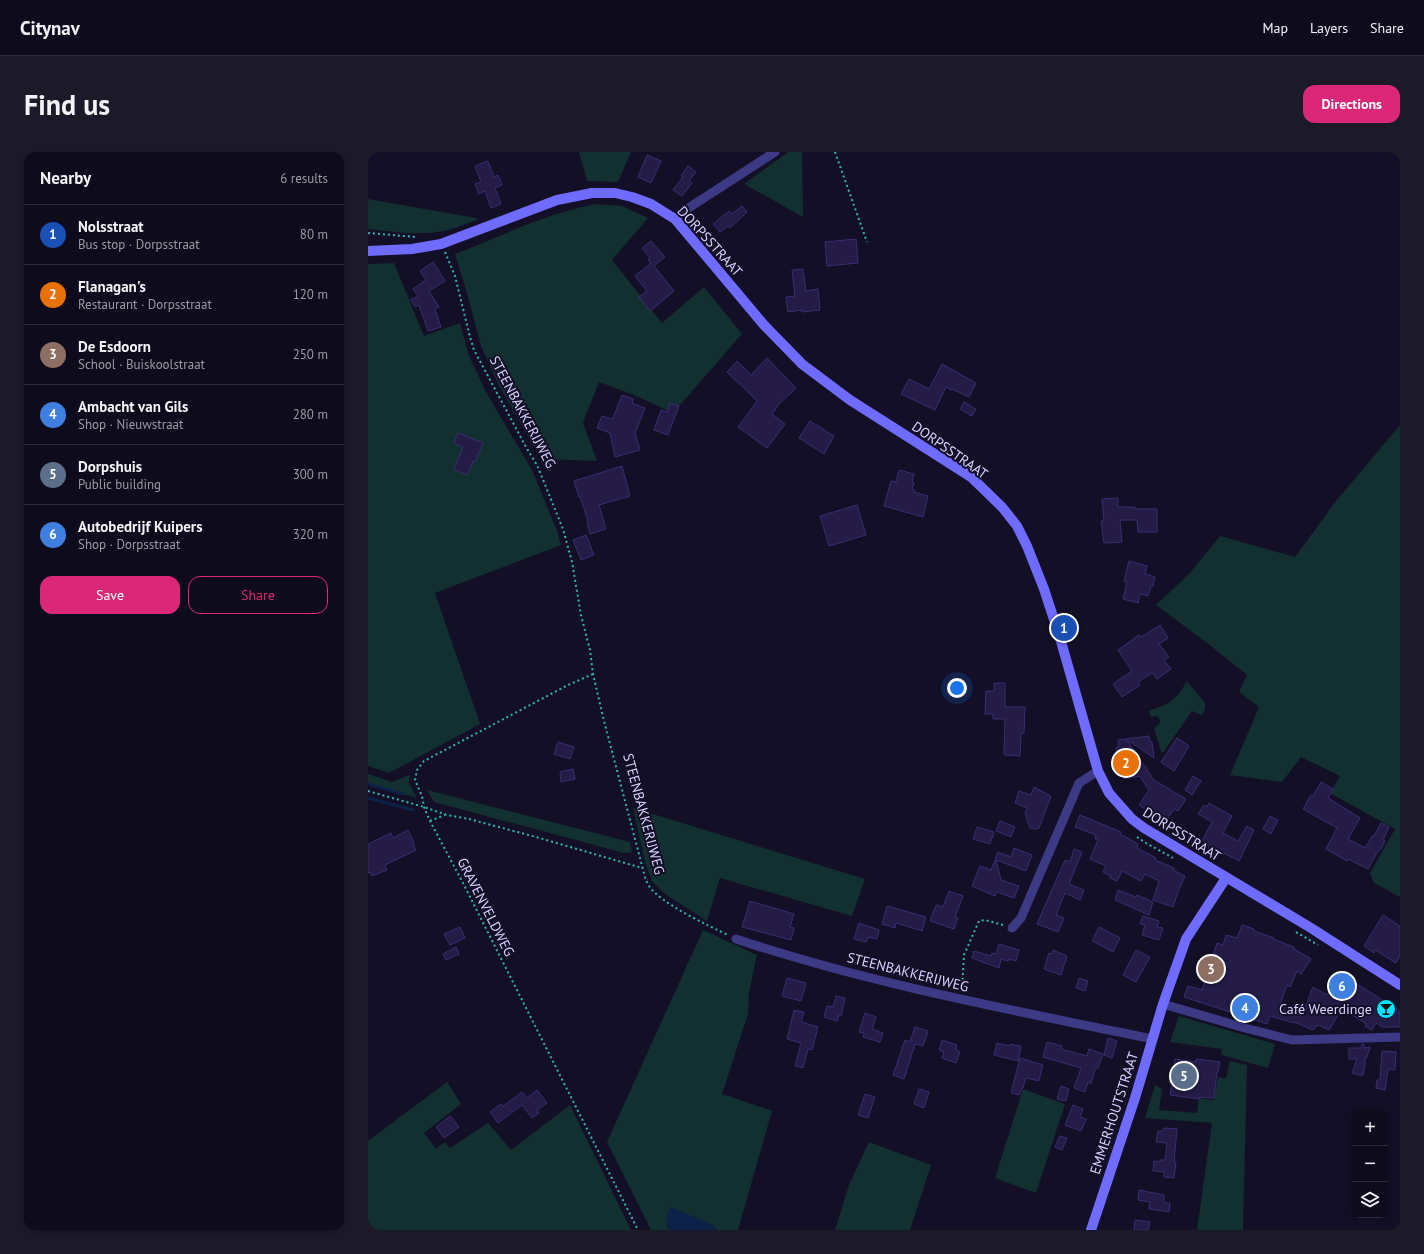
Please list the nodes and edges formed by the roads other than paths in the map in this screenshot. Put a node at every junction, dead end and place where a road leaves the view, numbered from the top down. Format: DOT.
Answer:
graph roads {
  1 [pos="775,152"];
  2 [pos="675,219"];
  3 [pos="368,251"];
  4 [pos="1098,771"];
  5 [pos="1226,878"];
  6 [pos="1012,928"];
  7 [pos="736,939"];
  8 [pos="1400,985"];
  9 [pos="1164,1004"];
  10 [pos="1400,1037"];
  11 [pos="1152,1039"];
  12 [pos="1091,1230"];
  1 -- 2 [label="street"];
  2 -- 3 [label="main road, DORPSSTRAAT"];
  2 -- 4 [label="main road, DORPSSTRAAT"];
  4 -- 5 [label="main road, DORPSSTRAAT"];
  4 -- 6 [label="street"];
  5 -- 8 [label="main road, DORPSSTRAAT"];
  5 -- 9 [label="main road, EMMERHOUTSTRAAT"];
  7 -- 11 [label="street, STEENBAKKERIJWEG"];
  9 -- 10 [label="street"];
  9 -- 11 [label="main road, EMMERHOUTSTRAAT"];
  11 -- 12 [label="main road, EMMERHOUTSTRAAT"];
}
